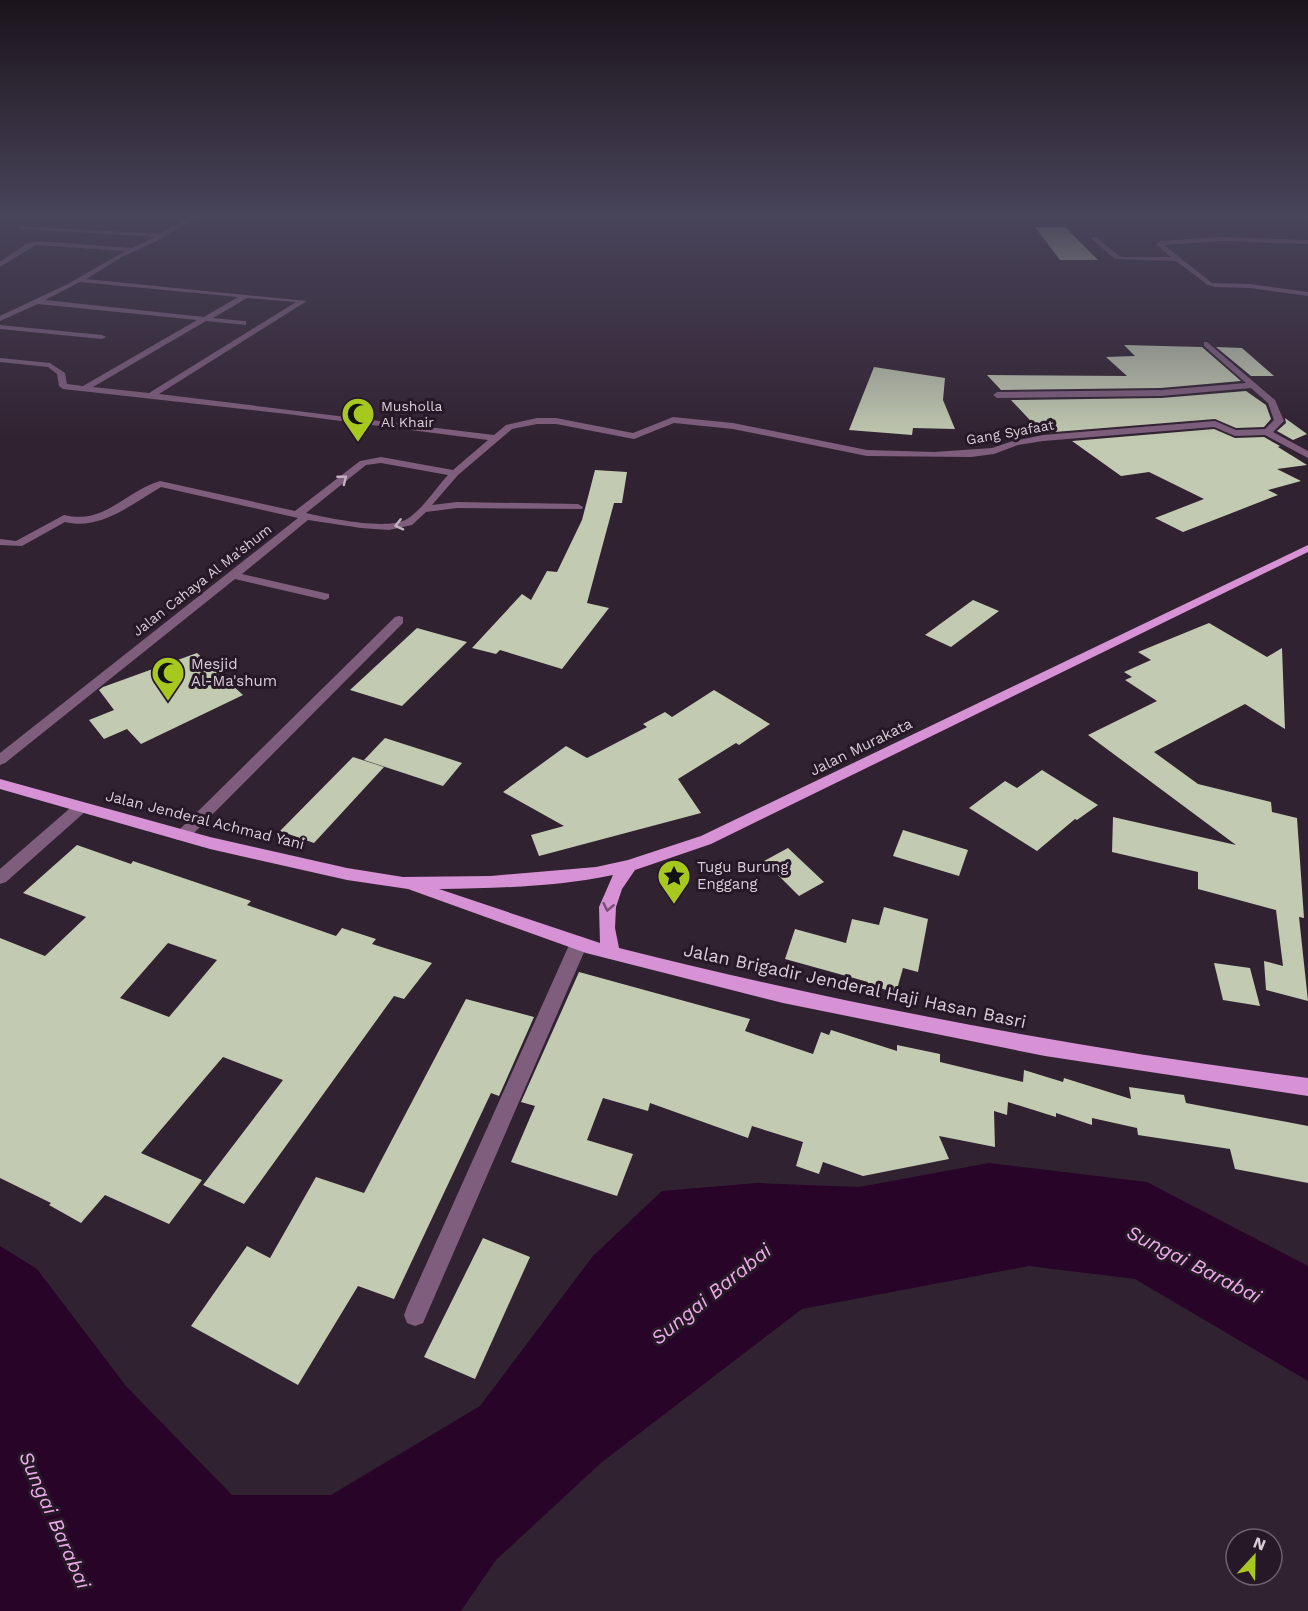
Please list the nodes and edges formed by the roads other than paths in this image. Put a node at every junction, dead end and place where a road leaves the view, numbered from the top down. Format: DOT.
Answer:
graph roads {
  1 [pos="55,291"];
  2 [pos="195,291"];
  3 [pos="1287,291"];
  4 [pos="1308,294"];
  5 [pos="245,296"];
  6 [pos="34,301"];
  7 [pos="0,319"];
  8 [pos="205,320"];
  9 [pos="243,324"];
  10 [pos="0,327"];
  11 [pos="102,337"];
  12 [pos="1207,344"];
  13 [pos="0,360"];
  14 [pos="1252,385"];
  15 [pos="85,388"];
  16 [pos="997,395"];
  17 [pos="152,396"];
  18 [pos="1267,432"];
  19 [pos="495,438"];
  20 [pos="1308,455"];
  21 [pos="455,473"];
  22 [pos="578,507"];
  23 [pos="421,510"];
  24 [pos="301,516"];
  25 [pos="0,542"];
  26 [pos="1308,548"];
  27 [pos="233,575"];
  28 [pos="325,596"];
  29 [pos="399,620"];
  30 [pos="0,760"];
  31 [pos="0,784"];
  32 [pos="81,807"];
  33 [pos="182,836"];
  34 [pos="629,866"];
  35 [pos="0,878"];
  36 [pos="404,883"];
  37 [pos="579,943"];
  38 [pos="611,953"];
  39 [pos="1308,1087"];
  40 [pos="415,1315"];
  1 -- 6 [label="street"];
  2 -- 5 [label="street"];
  3 -- 4 [label="street"];
  5 -- 8 [label="street"];
  5 -- 17 [label="street"];
  6 -- 7 [label="street"];
  6 -- 8 [label="street"];
  8 -- 9 [label="street"];
  8 -- 15 [label="street"];
  10 -- 11 [label="street"];
  12 -- 14 [label="street"];
  13 -- 15 [label="street"];
  14 -- 16 [label="street, Gang Syafaat"];
  14 -- 18 [label="street"];
  15 -- 17 [label="street"];
  17 -- 19 [label="street"];
  18 -- 19 [label="street, Gang Syafaat"];
  18 -- 20 [label="street"];
  19 -- 21 [label="street, Gang Syafaat"];
  21 -- 23 [label="street, Gang Syafaat"];
  24 -- 21 [label="street, one-way"];
  22 -- 23 [label="street"];
  23 -- 24 [label="street, one-way"];
  24 -- 25 [label="street, Jalan Cahaya Al Ma'shum"];
  24 -- 27 [label="street, Jalan Cahaya Al Ma'shum"];
  26 -- 34 [label="main road, Jalan Murakata"];
  27 -- 28 [label="street"];
  27 -- 30 [label="street, Jalan Cahaya Al Ma'shum"];
  29 -- 33 [label="street"];
  31 -- 32 [label="main road, Jalan Jenderal Achmad Yani"];
  32 -- 33 [label="main road, Jalan Jenderal Achmad Yani"];
  32 -- 35 [label="street"];
  33 -- 36 [label="main road, Jalan Jenderal Achmad Yani"];
  34 -- 36 [label="main road, Jalan Murakata"];
  34 -- 38 [label="main road, one-way"];
  36 -- 37 [label="main road, Jalan Brigadir Jenderal Haji Hasan Basri"];
  37 -- 38 [label="main road, Jalan Brigadir Jenderal Haji Hasan Basri"];
  37 -- 40 [label="street"];
  38 -- 39 [label="main road, Jalan Brigadir Jenderal Haji Hasan Basri"];
}
